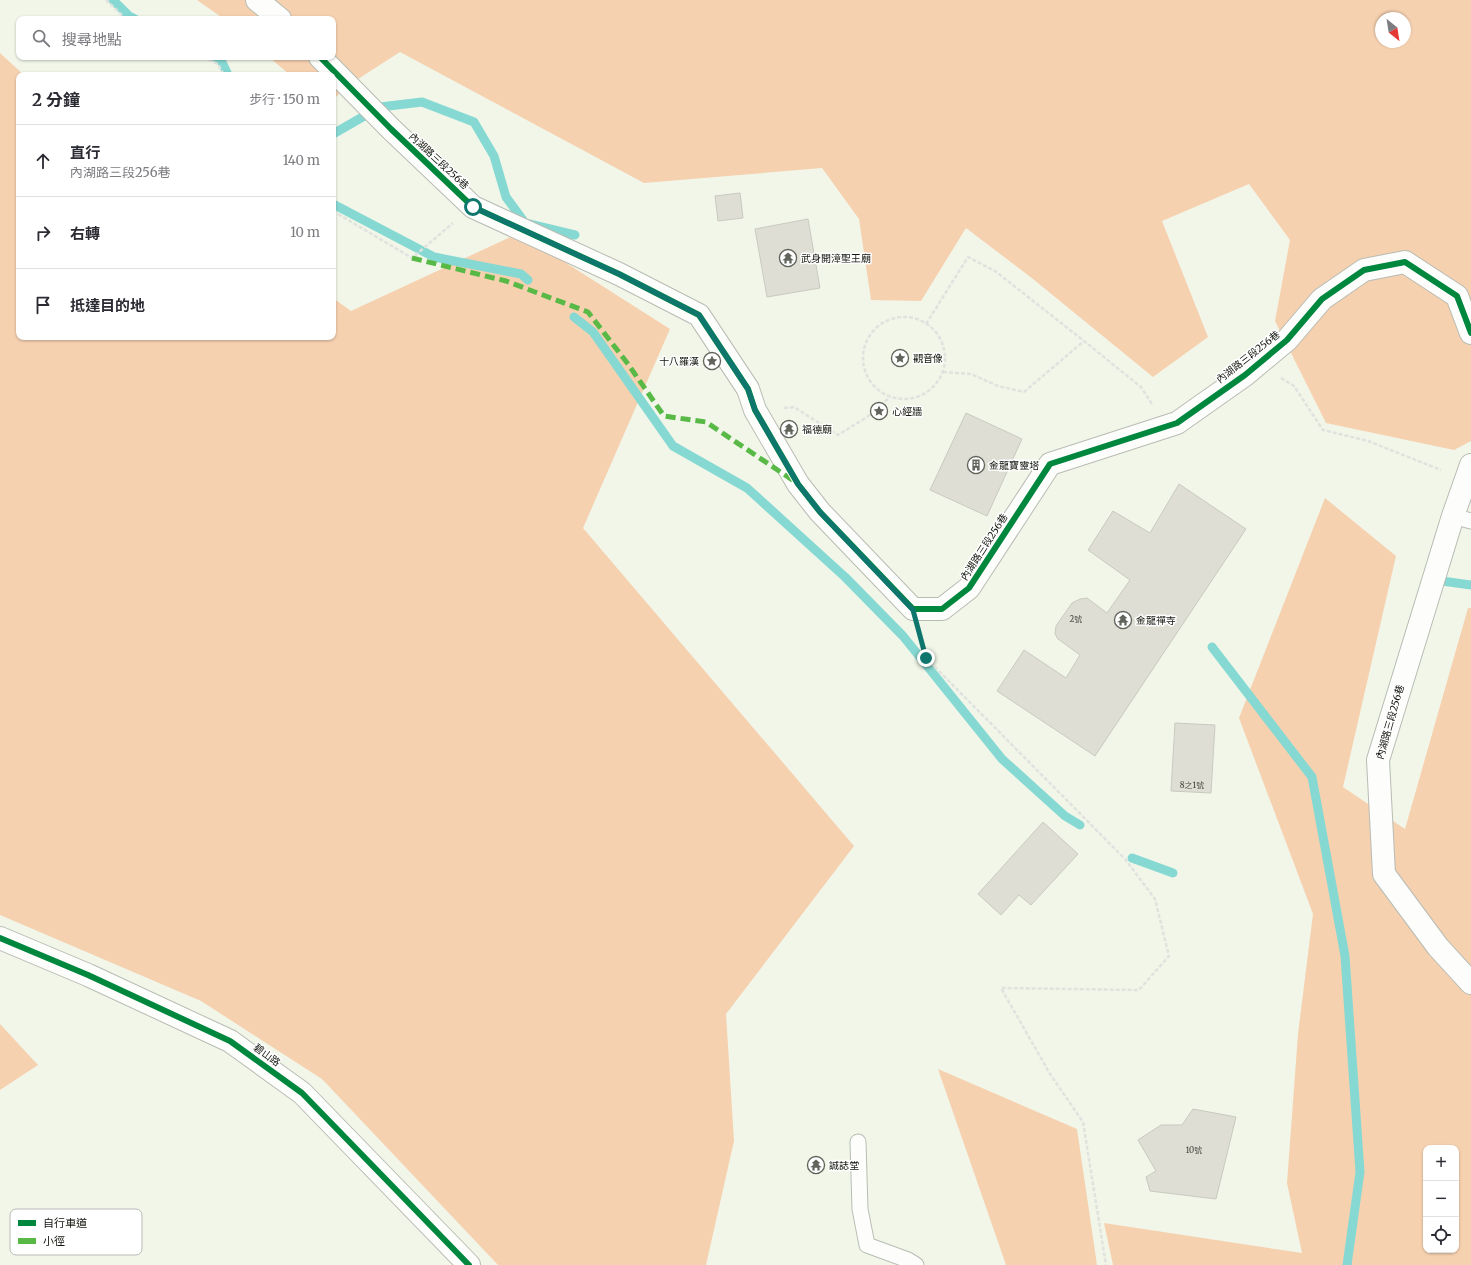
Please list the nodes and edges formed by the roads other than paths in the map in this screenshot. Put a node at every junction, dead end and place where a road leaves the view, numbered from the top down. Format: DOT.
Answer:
graph roads {
  1 [pos="257,0"];
  2 [pos="276,16"];
  3 [pos="323,60"];
  4 [pos="335,72"];
  5 [pos="336,73"];
  6 [pos="1471,333"];
  7 [pos="1468,472"];
  8 [pos="1462,519"];
  9 [pos="0,938"];
  10 [pos="1471,983"];
  11 [pos="858,1142"];
  12 [pos="469,1265"];
  13 [pos="916,1265"];
  1 -- 2 [label="street"];
  3 -- 4 [label="street, 內湖路三段256巷"];
  5 -- 6 [label="street, 內湖路三段256巷"];
  7 -- 8 [label="street, 內湖路三段256巷"];
  8 -- 10 [label="street, 內湖路三段256巷"];
  9 -- 12 [label="street, 碧山路"];
  11 -- 13 [label="lane"];
}
